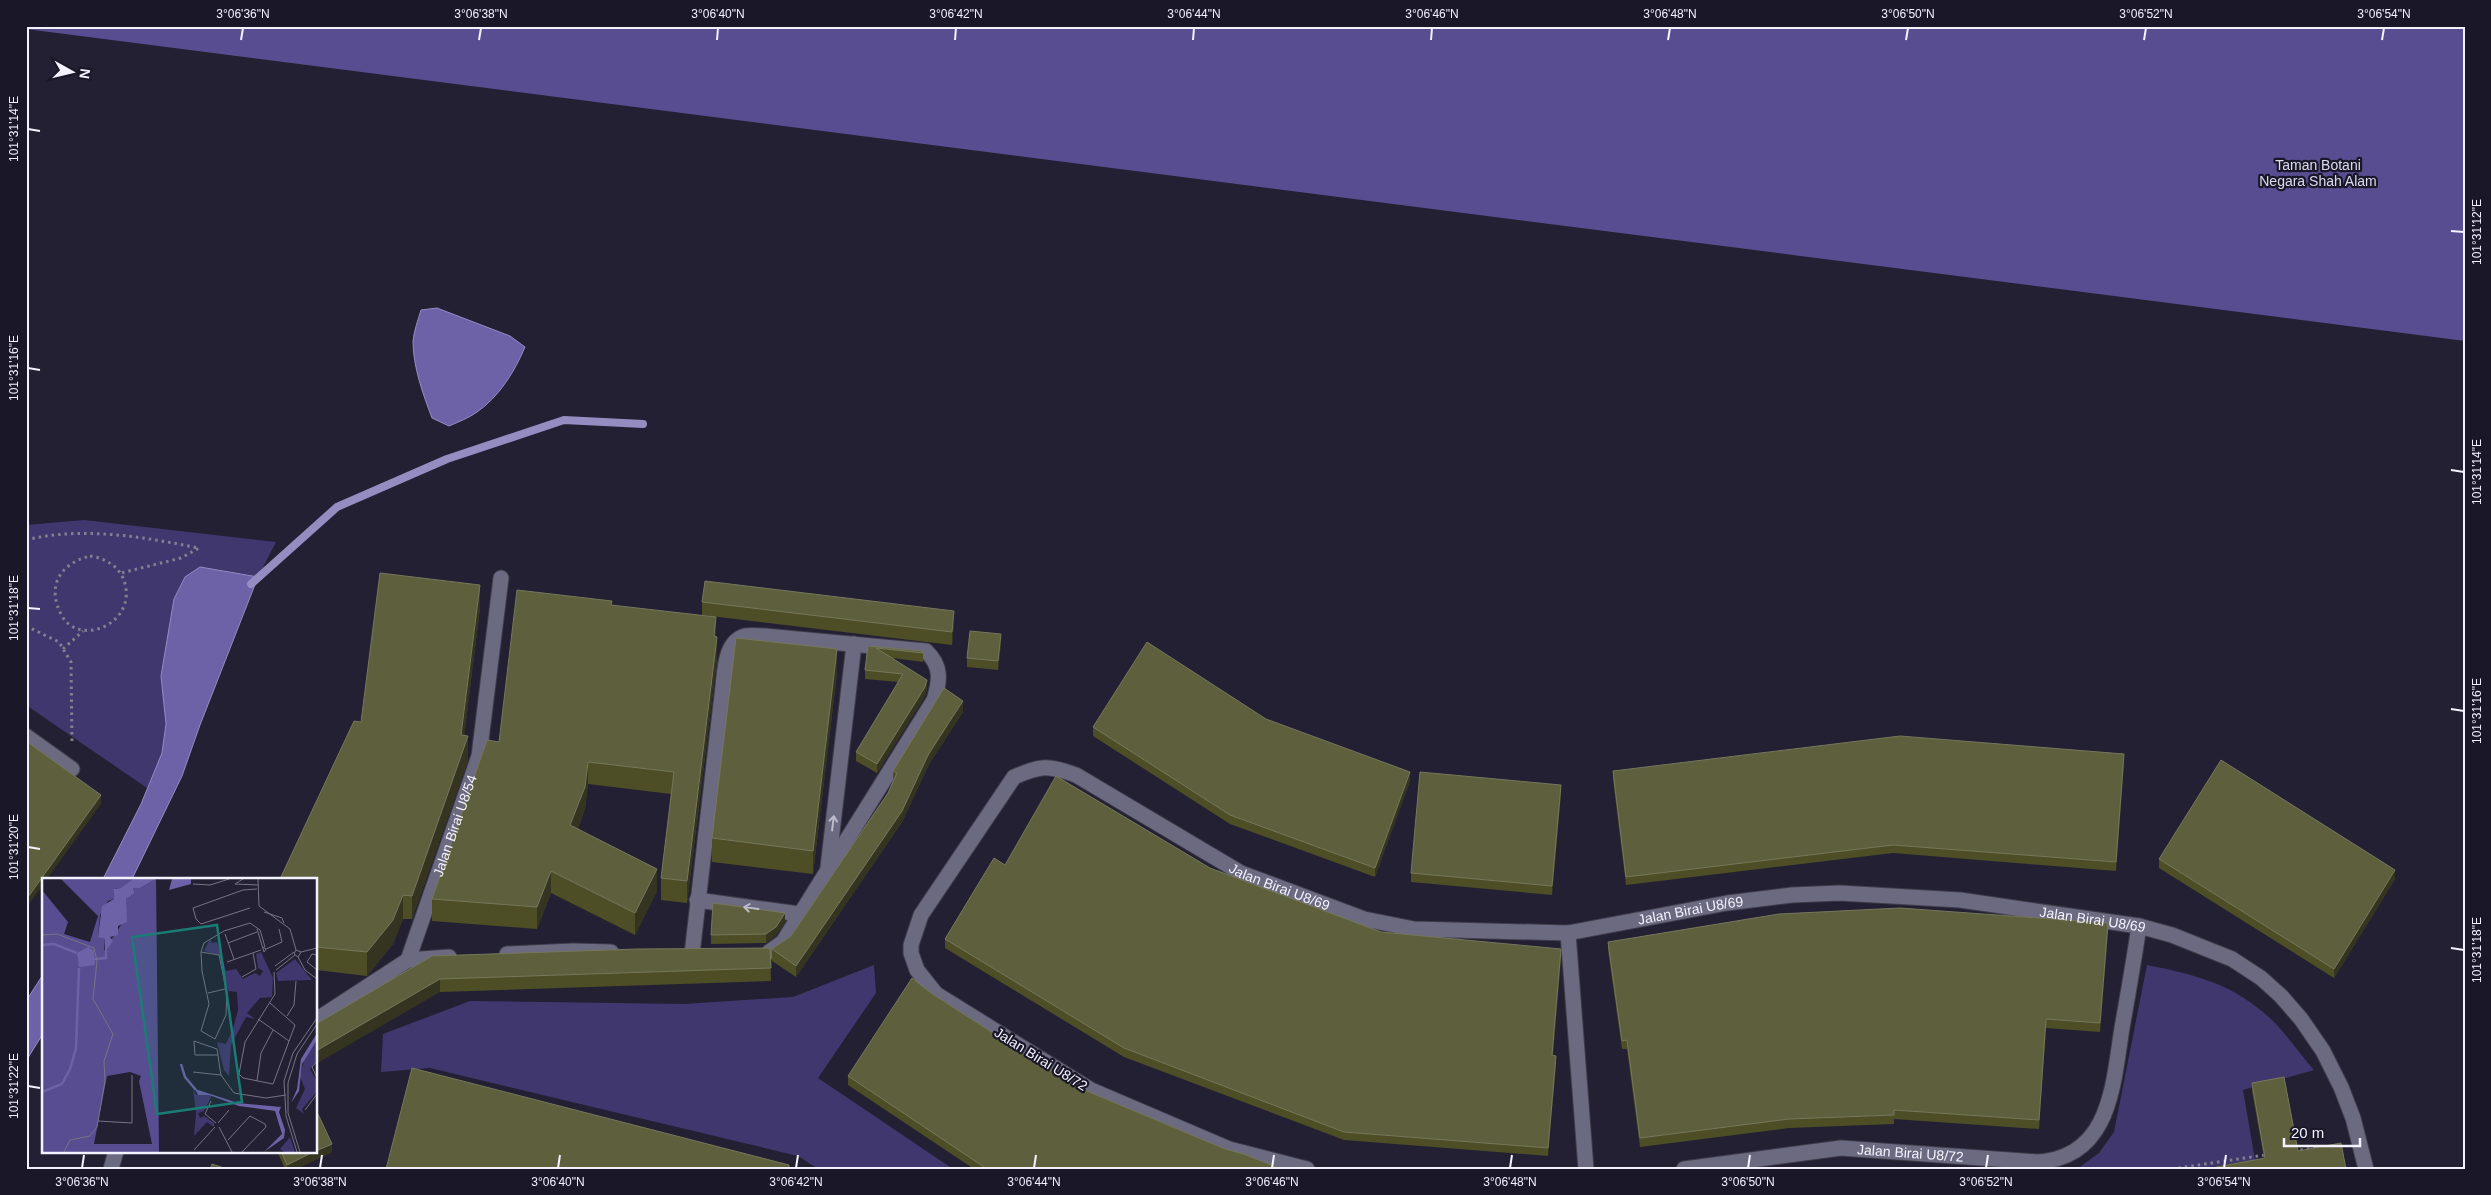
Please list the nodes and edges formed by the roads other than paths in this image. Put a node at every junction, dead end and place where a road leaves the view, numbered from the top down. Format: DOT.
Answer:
graph roads {
  1 [pos="500,578"];
  2 [pos="854,644"];
  3 [pos="26,736"];
  4 [pos="72,768"];
  5 [pos="964,850"];
  6 [pos="827,871"];
  7 [pos="697,900"];
  8 [pos="799,914"];
  9 [pos="2139,926"];
  10 [pos="1568,933"];
  11 [pos="623,952"];
  12 [pos="750,952"];
  13 [pos="672,953"];
  14 [pos="712,953"];
  15 [pos="692,954"];
  16 [pos="496,955"];
  17 [pos="466,956"];
  18 [pos="408,960"];
  19 [pos="318,1019"];
  20 [pos="116,1152"];
  21 [pos="112,1169"];
  22 [pos="1307,1169"];
  23 [pos="1586,1169"];
  24 [pos="1684,1169"];
  25 [pos="2366,1169"];
  1 -- 18 [label="street, Jalan Birai U8/54"];
  6 -- 2 [label="street, one-way"];
  2 -- 6 [label="street"];
  2 -- 7 [label="street"];
  3 -- 4 [label="street"];
  5 -- 10 [label="street, Jalan Birai U8/69"];
  5 -- 22 [label="street, Jalan Birai U8/72"];
  6 -- 8 [label="street"];
  8 -- 7 [label="street, one-way"];
  7 -- 15 [label="street"];
  8 -- 12 [label="street"];
  9 -- 10 [label="street, Jalan Birai U8/69"];
  9 -- 24 [label="street, Jalan Birai U8/72"];
  9 -- 25 [label="street, Jalan Birai U8/69"];
  10 -- 23 [label="street"];
  11 -- 16 [label="street"];
  13 -- 15 [label="street"];
  14 -- 15 [label="street"];
  17 -- 18 [label="street"];
  18 -- 19 [label="street"];
  20 -- 21 [label="street"];
}
